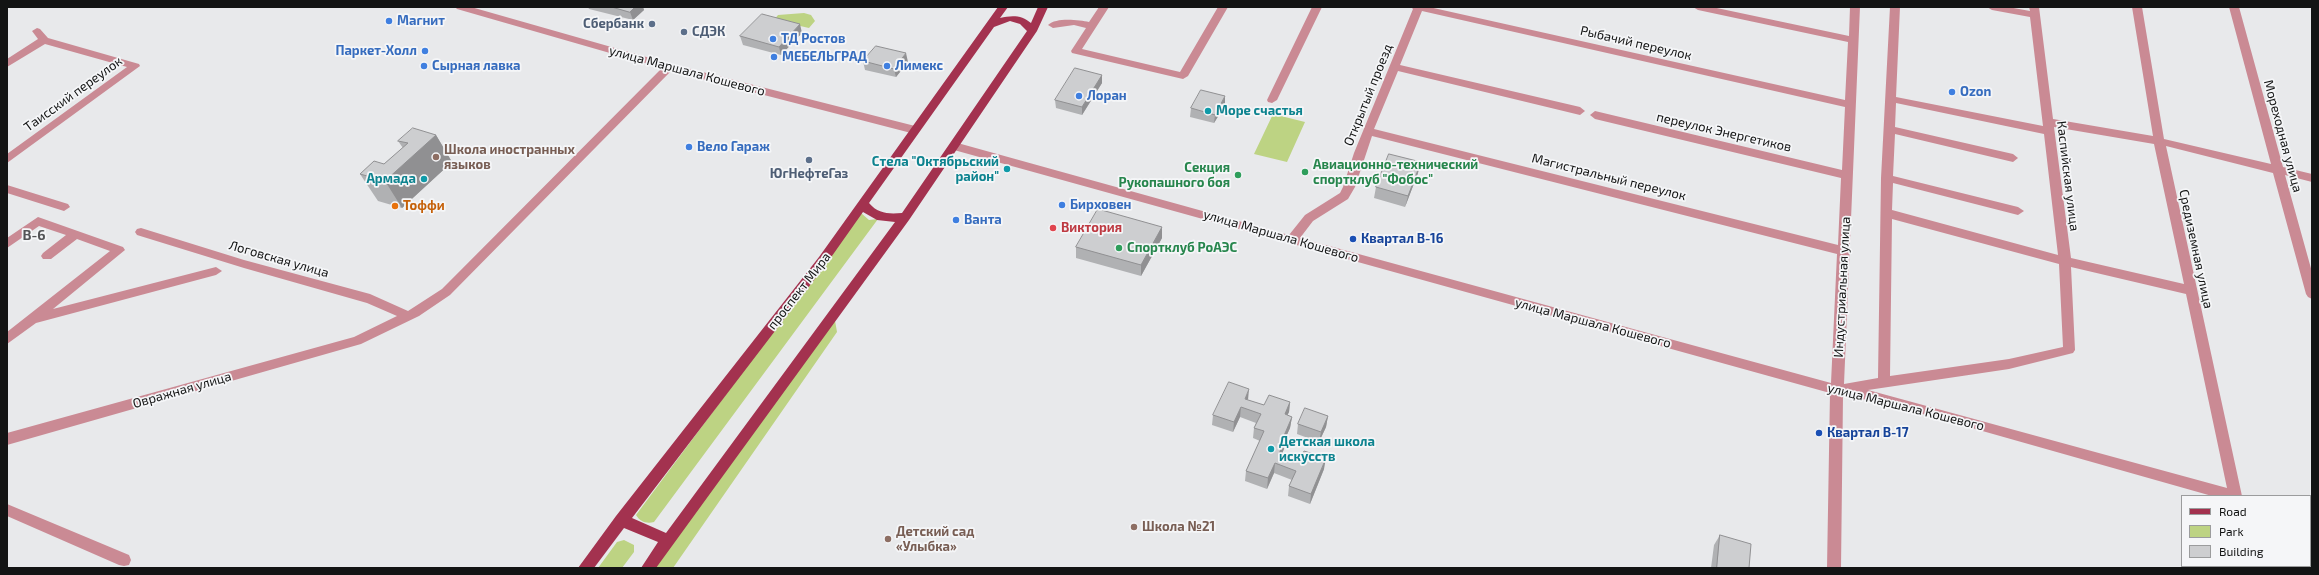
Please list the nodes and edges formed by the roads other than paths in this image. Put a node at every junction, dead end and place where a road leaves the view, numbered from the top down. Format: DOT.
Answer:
graph roads {
  1 [pos="460,7"];
  2 [pos="468,7"];
  3 [pos="1003,7"];
  4 [pos="1043,7"];
  5 [pos="1104,7"];
  6 [pos="1223,7"];
  7 [pos="1317,7"];
  8 [pos="1418,7"];
  9 [pos="1698,7"];
  10 [pos="1855,7"];
  11 [pos="1895,7"];
  12 [pos="1992,7"];
  13 [pos="2137,7"];
  14 [pos="2234,7"];
  15 [pos="2034,11"];
  16 [pos="992,24"];
  17 [pos="1053,25"];
  18 [pos="1092,26"];
  19 [pos="37,31"];
  20 [pos="1032,31"];
  21 [pos="44,40"];
  22 [pos="1853,40"];
  23 [pos="7,64"];
  24 [pos="669,67"];
  25 [pos="1394,67"];
  26 [pos="1891,99"];
  27 [pos="1272,100"];
  28 [pos="1850,105"];
  29 [pos="1580,111"];
  30 [pos="1594,115"];
  31 [pos="2048,126"];
  32 [pos="916,129"];
  33 [pos="1890,129"];
  34 [pos="1368,131"];
  35 [pos="2159,141"];
  36 [pos="954,146"];
  37 [pos="2012,158"];
  38 [pos="7,159"];
  39 [pos="2277,168"];
  40 [pos="1847,175"];
  41 [pos="1887,178"];
  42 [pos="2312,178"];
  43 [pos="7,189"];
  44 [pos="863,203"];
  45 [pos="64,207"];
  46 [pos="2018,211"];
  47 [pos="1886,213"];
  48 [pos="904,217"];
  49 [pos="141,232"];
  50 [pos="76,234"];
  51 [pos="1292,238"];
  52 [pos="7,244"];
  53 [pos="1844,251"];
  54 [pos="47,256"];
  55 [pos="2065,262"];
  56 [pos="216,271"];
  57 [pos="2190,290"];
  58 [pos="2312,294"];
  59 [pos="408,316"];
  60 [pos="33,319"];
  61 [pos="7,339"];
  62 [pos="1884,382"];
  63 [pos="1837,388"];
  64 [pos="7,439"];
  65 [pos="2230,495"];
  66 [pos="2234,495"];
  67 [pos="7,510"];
  68 [pos="621,520"];
  69 [pos="668,540"];
  70 [pos="124,560"];
  71 [pos="585,568"];
  72 [pos="648,568"];
  73 [pos="1834,568"];
  1 -- 24 [label="street, улица Маршала Кошевого"];
  2 -- 32 [label="street"];
  3 -- 16 [label="main road, проспект Мира"];
  4 -- 20 [label="main road"];
  5 -- 18 [label="street"];
  6 -- 18 [label="street"];
  7 -- 27 [label="street"];
  8 -- 25 [label="street, Открытый проезд"];
  8 -- 28 [label="street, Рыбачий переулок"];
  9 -- 22 [label="street"];
  10 -- 22 [label="street, Индустриальная улица"];
  11 -- 26 [label="street"];
  12 -- 15 [label="street"];
  13 -- 35 [label="street, Средиземная улица"];
  14 -- 39 [label="street, Мореходная улица"];
  15 -- 31 [label="street, Каспийская улица"];
  16 -- 20 [label="main road"];
  16 -- 32 [label="main road, проспект Мира"];
  17 -- 18 [label="street"];
  19 -- 21 [label="street"];
  20 -- 36 [label="main road"];
  21 -- 23 [label="street"];
  21 -- 38 [label="street, Таисский переулок"];
  22 -- 28 [label="street, Индустриальная улица"];
  24 -- 32 [label="street, улица Маршала Кошевого"];
  24 -- 59 [label="street, Овражная улица"];
  25 -- 29 [label="street"];
  25 -- 34 [label="street, Открытый проезд"];
  26 -- 31 [label="street"];
  26 -- 33 [label="street"];
  28 -- 40 [label="street, Индустриальная улица"];
  30 -- 40 [label="street, переулок Энергетиков"];
  31 -- 35 [label="street"];
  31 -- 55 [label="street, Каспийская улица"];
  32 -- 44 [label="main road, проспект Мира"];
  33 -- 37 [label="street"];
  33 -- 41 [label="street"];
  34 -- 51 [label="street, Открытый проезд"];
  34 -- 53 [label="street, Магистральный переулок"];
  35 -- 39 [label="street"];
  35 -- 57 [label="street, Средиземная улица"];
  36 -- 48 [label="main road"];
  36 -- 51 [label="street, улица Маршала Кошевого"];
  39 -- 42 [label="street"];
  39 -- 58 [label="street, Мореходная улица"];
  40 -- 53 [label="street, Индустриальная улица"];
  41 -- 46 [label="street"];
  41 -- 47 [label="street"];
  43 -- 45 [label="street"];
  44 -- 48 [label="main road"];
  44 -- 68 [label="main road, проспект Мира"];
  47 -- 55 [label="street"];
  47 -- 62 [label="street"];
  48 -- 69 [label="main road"];
  49 -- 59 [label="street, Логовская улица"];
  50 -- 52 [label="street"];
  50 -- 54 [label="street"];
  50 -- 60 [label="street"];
  51 -- 63 [label="street, улица Маршала Кошевого"];
  53 -- 63 [label="street, Индустриальная улица"];
  55 -- 57 [label="street"];
  55 -- 62 [label="street, Каспийская улица"];
  56 -- 60 [label="street"];
  57 -- 66 [label="street, Средиземная улица"];
  59 -- 64 [label="street, Овражная улица"];
  60 -- 61 [label="street"];
  62 -- 63 [label="street"];
  63 -- 65 [label="street, улица Маршала Кошевого"];
  63 -- 73 [label="street, Индустриальная улица"];
  67 -- 70 [label="street"];
  68 -- 69 [label="main road"];
  68 -- 71 [label="main road, проспект Мира"];
  69 -- 72 [label="main road"];
}
